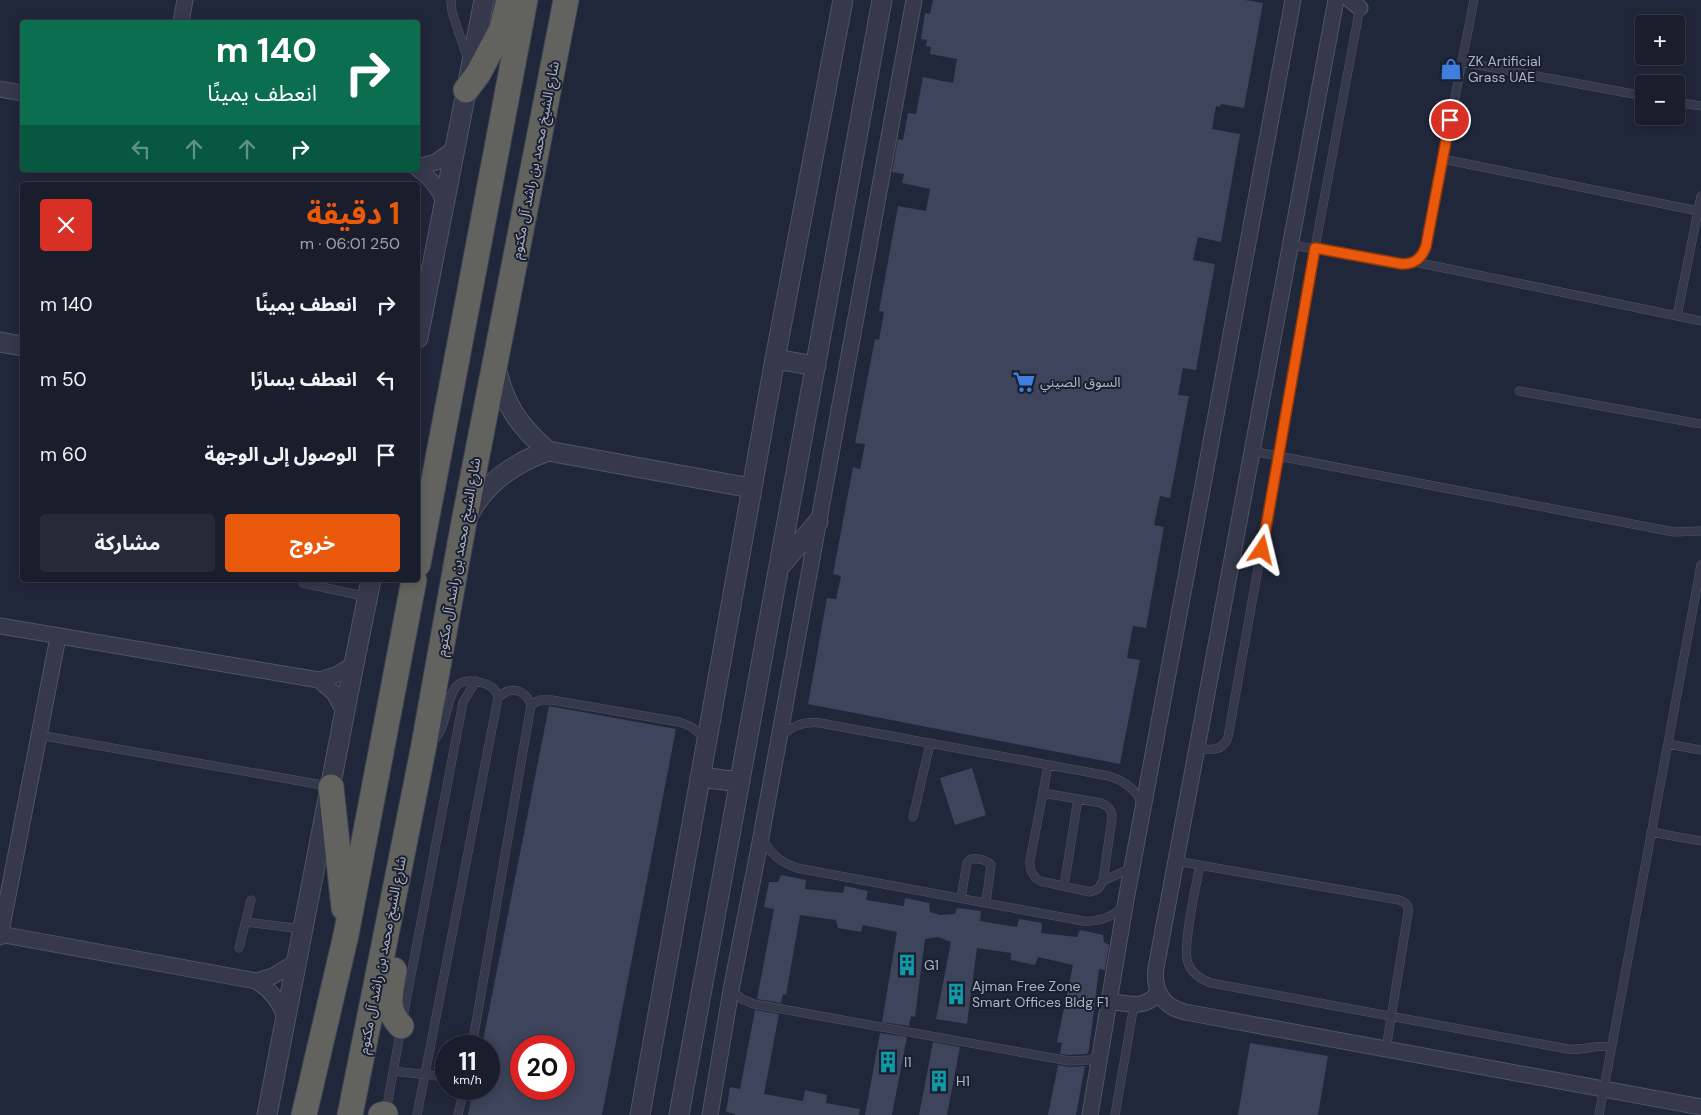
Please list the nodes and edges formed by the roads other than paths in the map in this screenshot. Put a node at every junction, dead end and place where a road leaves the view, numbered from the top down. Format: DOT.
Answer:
graph roads {
  1 [pos="185,0"];
  2 [pos="451,0"];
  3 [pos="484,0"];
  4 [pos="509,0"];
  5 [pos="526,0"];
  6 [pos="566,0"];
  7 [pos="843,0"];
  8 [pos="882,0"];
  9 [pos="914,0"];
  10 [pos="1293,0"];
  11 [pos="1336,0"];
  12 [pos="1474,0"];
  13 [pos="1357,3"];
  14 [pos="181,20"];
  15 [pos="1462,62"];
  16 [pos="468,80"];
  17 [pos="0,89"];
  18 [pos="20,93"];
  19 [pos="1635,94"];
  20 [pos="1685,103"];
  21 [pos="1701,106"];
  22 [pos="454,150"];
  23 [pos="1443,159"];
  24 [pos="420,167"];
  25 [pos="420,170"];
  26 [pos="1701,196"];
  27 [pos="444,201"];
  28 [pos="1698,211"];
  29 [pos="1291,245"];
  30 [pos="1315,248"];
  31 [pos="1415,262"];
  32 [pos="1676,316"];
  33 [pos="1701,321"];
  34 [pos="420,327"];
  35 [pos="0,342"];
  36 [pos="20,346"];
  37 [pos="775,359"];
  38 [pos="495,360"];
  39 [pos="816,366"];
  40 [pos="1519,391"];
  41 [pos="1701,424"];
  42 [pos="548,451"];
  43 [pos="1252,451"];
  44 [pos="1278,456"];
  45 [pos="751,488"];
  46 [pos="818,522"];
  47 [pos="463,527"];
  48 [pos="1701,532"];
  49 [pos="420,554"];
  50 [pos="1701,565"];
  51 [pos="780,566"];
  52 [pos="414,582"];
  53 [pos="303,584"];
  54 [pos="370,588"];
  55 [pos="0,626"];
  56 [pos="58,637"];
  57 [pos="354,664"];
  58 [pos="319,680"];
  59 [pos="476,681"];
  60 [pos="498,698"];
  61 [pos="531,705"];
  62 [pos="344,710"];
  63 [pos="39,736"];
  64 [pos="778,741"];
  65 [pos="706,742"];
  66 [pos="930,744"];
  67 [pos="1668,744"];
  68 [pos="1197,748"];
  69 [pos="424,750"];
  70 [pos="1701,750"];
  71 [pos="1048,765"];
  72 [pos="700,777"];
  73 [pos="740,782"];
  74 [pos="331,787"];
  75 [pos="1043,792"];
  76 [pos="1078,799"];
  77 [pos="1143,808"];
  78 [pos="913,817"];
  79 [pos="1651,832"];
  80 [pos="762,837"];
  81 [pos="1701,841"];
  82 [pos="1176,861"];
  83 [pos="1200,865"];
  84 [pos="1133,867"];
  85 [pos="1103,881"];
  86 [pos="1064,886"];
  87 [pos="961,898"];
  88 [pos="252,900"];
  89 [pos="1126,900"];
  90 [pos="986,902"];
  91 [pos="392,904"];
  92 [pos="246,922"];
  93 [pos="302,929"];
  94 [pos="0,935"];
  95 [pos="346,935"];
  96 [pos="240,948"];
  97 [pos="296,962"];
  98 [pos="256,981"];
  99 [pos="731,990"];
  100 [pos="1158,992"];
  101 [pos="1110,1001"];
  102 [pos="1134,1005"];
  103 [pos="1392,1016"];
  104 [pos="285,1017"];
  105 [pos="401,1026"];
  106 [pos="474,1035"];
  107 [pos="1611,1048"];
  108 [pos="1386,1049"];
  109 [pos="1100,1055"];
  110 [pos="393,1071"];
  111 [pos="426,1075"];
  112 [pos="435,1076"];
  113 [pos="1603,1090"];
  114 [pos="461,1100"];
  115 [pos="1701,1107"];
  116 [pos="267,1115"];
  117 [pos="304,1115"];
  118 [pos="350,1115"];
  119 [pos="384,1115"];
  120 [pos="417,1115"];
  121 [pos="458,1115"];
  122 [pos="640,1115"];
  123 [pos="679,1115"];
  124 [pos="710,1115"];
  125 [pos="1090,1115"];
  126 [pos="1115,1115"];
  127 [pos="1599,1115"];
  1 -- 14 [label="street"];
  2 -- 16 [label="lane"];
  3 -- 16 [label="street"];
  4 -- 16 [label="highway"];
  5 -- 49 [label="highway"];
  6 -- 38 [label="highway, شارع الشيخ محمد بن راشد آل مكتوم"];
  7 -- 37 [label="street"];
  8 -- 39 [label="street"];
  9 -- 46 [label="street"];
  10 -- 77 [label="street"];
  11 -- 29 [label="street"];
  12 -- 15 [label="lane"];
  13 -- 30 [label="lane"];
  15 -- 19 [label="lane"];
  15 -- 23 [label="lane"];
  16 -- 22 [label="street"];
  17 -- 18 [label="street"];
  20 -- 21 [label="lane"];
  22 -- 24 [label="street"];
  22 -- 27 [label="street"];
  23 -- 28 [label="lane"];
  23 -- 31 [label="lane"];
  25 -- 27 [label="street"];
  26 -- 28 [label="lane"];
  27 -- 34 [label="street"];
  28 -- 32 [label="lane"];
  29 -- 30 [label="lane"];
  29 -- 43 [label="street"];
  30 -- 31 [label="lane"];
  30 -- 44 [label="lane"];
  31 -- 32 [label="lane"];
  32 -- 33 [label="lane"];
  35 -- 36 [label="street"];
  37 -- 39 [label="street"];
  37 -- 45 [label="street"];
  38 -- 42 [label="street"];
  38 -- 47 [label="highway, شارع الشيخ محمد بن راشد آل مكتوم"];
  39 -- 51 [label="street"];
  40 -- 41 [label="lane"];
  42 -- 45 [label="street"];
  42 -- 47 [label="street"];
  43 -- 44 [label="lane"];
  43 -- 68 [label="street"];
  44 -- 48 [label="lane"];
  44 -- 68 [label="lane"];
  45 -- 65 [label="street"];
  46 -- 51 [label="street"];
  46 -- 64 [label="street"];
  47 -- 69 [label="highway, شارع الشيخ محمد بن راشد آل مكتوم"];
  50 -- 67 [label="lane"];
  51 -- 73 [label="street"];
  52 -- 95 [label="highway"];
  53 -- 54 [label="lane"];
  54 -- 57 [label="street"];
  55 -- 56 [label="street"];
  56 -- 58 [label="street"];
  56 -- 63 [label="street"];
  57 -- 58 [label="street"];
  57 -- 62 [label="street"];
  58 -- 62 [label="street"];
  59 -- 60 [label="lane"];
  59 -- 69 [label="lane"];
  59 -- 105 [label="lane"];
  60 -- 61 [label="lane"];
  60 -- 111 [label="lane"];
  61 -- 65 [label="lane"];
  61 -- 106 [label="lane"];
  62 -- 74 [label="street"];
  63 -- 74 [label="lane"];
  63 -- 94 [label="street"];
  64 -- 66 [label="lane"];
  64 -- 80 [label="street"];
  65 -- 72 [label="street"];
  66 -- 71 [label="lane"];
  66 -- 78 [label="lane"];
  67 -- 70 [label="lane"];
  67 -- 79 [label="lane"];
  68 -- 82 [label="street"];
  69 -- 91 [label="highway, شارع الشيخ محمد بن راشد آل مكتوم"];
  71 -- 75 [label="lane"];
  71 -- 77 [label="lane"];
  72 -- 73 [label="street"];
  72 -- 122 [label="street"];
  73 -- 123 [label="street"];
  74 -- 93 [label="street"];
  74 -- 95 [label="highway"];
  75 -- 76 [label="lane"];
  75 -- 86 [label="lane"];
  76 -- 85 [label="lane"];
  76 -- 86 [label="lane"];
  77 -- 84 [label="street"];
  79 -- 81 [label="lane"];
  79 -- 107 [label="lane"];
  80 -- 87 [label="lane"];
  80 -- 99 [label="street"];
  82 -- 83 [label="lane"];
  82 -- 100 [label="street"];
  83 -- 103 [label="lane"];
  83 -- 103 [label="lane"];
  84 -- 85 [label="lane"];
  84 -- 89 [label="street"];
  85 -- 86 [label="lane"];
  87 -- 90 [label="lane"];
  87 -- 90 [label="lane"];
  88 -- 92 [label="lane"];
  89 -- 90 [label="lane"];
  89 -- 101 [label="street"];
  91 -- 105 [label="highway"];
  91 -- 118 [label="highway, شارع الشيخ محمد بن راشد آل مكتوم"];
  92 -- 93 [label="lane"];
  92 -- 96 [label="lane"];
  93 -- 97 [label="street"];
  94 -- 98 [label="street"];
  95 -- 117 [label="highway"];
  97 -- 98 [label="street"];
  97 -- 104 [label="street"];
  98 -- 104 [label="street"];
  99 -- 109 [label="lane"];
  99 -- 124 [label="street"];
  100 -- 102 [label="street"];
  100 -- 108 [label="street"];
  101 -- 102 [label="street"];
  101 -- 109 [label="street"];
  102 -- 126 [label="lane"];
  103 -- 107 [label="lane"];
  103 -- 108 [label="lane"];
  104 -- 116 [label="street"];
  105 -- 110 [label="lane"];
  107 -- 113 [label="lane"];
  108 -- 113 [label="street"];
  109 -- 125 [label="street"];
  110 -- 111 [label="lane"];
  110 -- 119 [label="lane"];
  111 -- 112 [label="lane"];
  111 -- 120 [label="lane"];
  113 -- 115 [label="street"];
  113 -- 127 [label="lane"];
  114 -- 121 [label="lane"];
}
